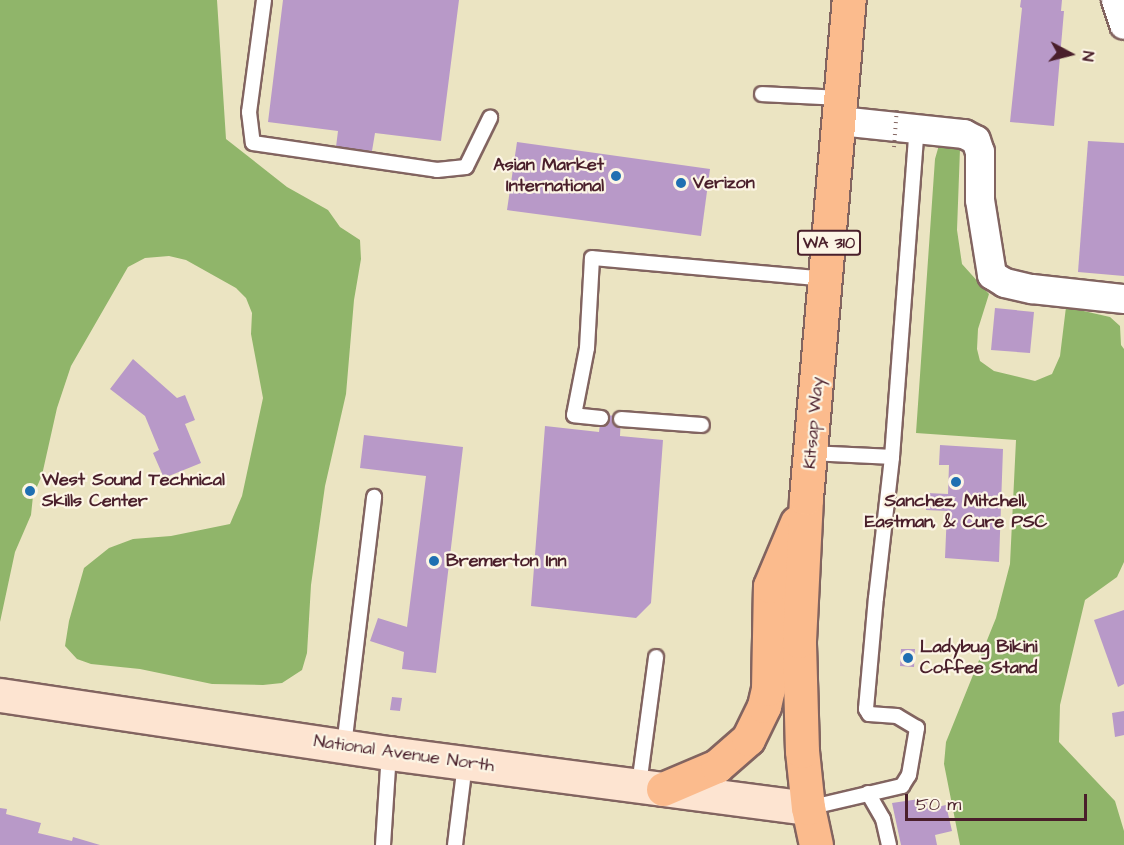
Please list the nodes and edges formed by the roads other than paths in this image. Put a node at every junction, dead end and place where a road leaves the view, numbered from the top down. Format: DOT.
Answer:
graph roads {
  1 [pos="264,0"];
  2 [pos="849,0"];
  3 [pos="1116,0"];
  4 [pos="1124,25"];
  5 [pos="762,94"];
  6 [pos="841,110"];
  7 [pos="490,118"];
  8 [pos="917,129"];
  9 [pos="826,279"];
  10 [pos="1124,299"];
  11 [pos="601,417"];
  12 [pos="621,419"];
  13 [pos="702,425"];
  14 [pos="811,453"];
  15 [pos="892,457"];
  16 [pos="374,497"];
  17 [pos="806,498"];
  18 [pos="656,657"];
  19 [pos="0,695"];
  20 [pos="344,746"];
  21 [pos="389,753"];
  22 [pos="465,763"];
  23 [pos="651,787"];
  24 [pos="868,793"];
  25 [pos="808,808"];
  26 [pos="383,845"];
  27 [pos="455,845"];
  28 [pos="816,845"];
  29 [pos="889,845"];
  1 -- 7 [label="lane"];
  2 -- 6 [label="main road, Kitsap Way / WA 310"];
  3 -- 4 [label="street"];
  5 -- 6 [label="lane"];
  6 -- 8 [label="street"];
  6 -- 9 [label="main road, Kitsap Way / WA 310"];
  8 -- 10 [label="street"];
  8 -- 15 [label="lane"];
  9 -- 11 [label="lane"];
  9 -- 14 [label="main road, Kitsap Way / WA 310"];
  12 -- 13 [label="lane"];
  14 -- 15 [label="lane"];
  14 -- 17 [label="main road, Kitsap Way / WA 310"];
  15 -- 24 [label="lane"];
  16 -- 20 [label="lane"];
  17 -- 23 [label="main road"];
  17 -- 25 [label="main road, Kitsap Way / WA 310"];
  18 -- 23 [label="lane"];
  19 -- 20 [label="main road, National Avenue North"];
  20 -- 21 [label="main road, National Avenue North"];
  21 -- 22 [label="main road, National Avenue North"];
  21 -- 26 [label="lane"];
  22 -- 23 [label="main road, National Avenue North"];
  22 -- 27 [label="lane"];
  23 -- 25 [label="main road, National Avenue North"];
  24 -- 25 [label="lane"];
  24 -- 29 [label="lane"];
  25 -- 28 [label="main road, Kitsap Way / WA 310"];
}
